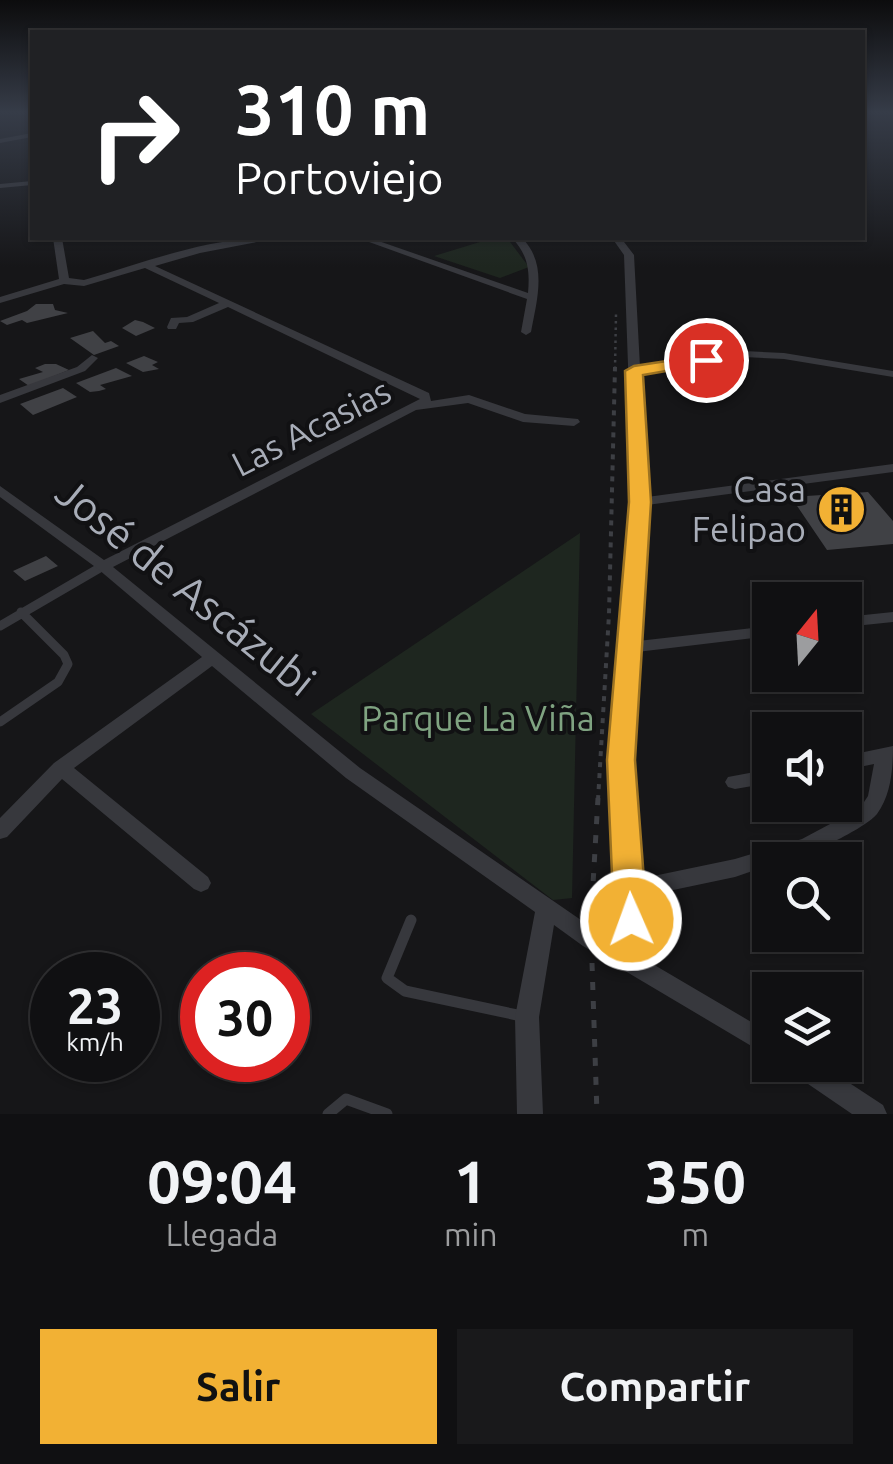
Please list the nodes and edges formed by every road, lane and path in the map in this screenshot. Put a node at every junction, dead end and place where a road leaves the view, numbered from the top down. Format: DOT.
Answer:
graph roads {
  1 [pos="30,183"];
  2 [pos="0,186"];
  3 [pos="56,240"];
  4 [pos="253,240"];
  5 [pos="369,240"];
  6 [pos="520,240"];
  7 [pos="619,240"];
  8 [pos="146,266"];
  9 [pos="535,271"];
  10 [pos="64,281"];
  11 [pos="486,282"];
  12 [pos="530,297"];
  13 [pos="0,300"];
  14 [pos="227,304"];
  15 [pos="616,307"];
  16 [pos="190,320"];
  17 [pos="526,332"];
  18 [pos="92,358"];
  19 [pos="634,371"];
  20 [pos="893,374"];
  21 [pos="0,399"];
  22 [pos="418,407"];
  23 [pos="574,422"];
  24 [pos="893,468"];
  25 [pos="0,490"];
  26 [pos="640,502"];
  27 [pos="103,566"];
  28 [pos="21,612"];
  29 [pos="893,617"];
  30 [pos="862,620"];
  31 [pos="0,626"];
  32 [pos="752,633"];
  33 [pos="632,646"];
  34 [pos="214,656"];
  35 [pos="0,722"];
  36 [pos="889,754"];
  37 [pos="862,760"];
  38 [pos="61,768"];
  39 [pos="752,779"];
  40 [pos="735,782"];
  41 [pos="0,831"];
  42 [pos="201,884"];
  43 [pos="631,890"];
  44 [pos="546,910"];
  45 [pos="411,920"];
  46 [pos="591,940"];
  47 [pos="527,1017"];
  48 [pos="752,1035"];
  49 [pos="826,1082"];
  50 [pos="328,1114"];
  51 [pos="386,1114"];
  52 [pos="530,1114"];
  53 [pos="597,1114"];
  54 [pos="874,1114"];
  1 -- 2 [label="street"];
  3 -- 10 [label="street"];
  4 -- 8 [label="street"];
  5 -- 11 [label="street"];
  6 -- 9 [label="street"];
  7 -- 19 [label="street"];
  8 -- 10 [label="street"];
  8 -- 14 [label="street, Las Acasias"];
  9 -- 11 [label="street"];
  9 -- 12 [label="street"];
  10 -- 13 [label="street"];
  11 -- 12 [label="street"];
  12 -- 17 [label="street"];
  14 -- 16 [label="street"];
  14 -- 22 [label="street, Las Acasias"];
  15 -- 46 [label="path"];
  18 -- 21 [label="street"];
  19 -- 20 [label="street"];
  19 -- 26 [label="street"];
  22 -- 23 [label="street"];
  22 -- 27 [label="street, Las Acasias"];
  24 -- 26 [label="street"];
  25 -- 27 [label="street, José de Ascázubi"];
  26 -- 33 [label="street"];
  27 -- 28 [label="lane"];
  27 -- 34 [label="street, José de Ascázubi"];
  28 -- 31 [label="lane"];
  28 -- 35 [label="lane"];
  29 -- 30 [label="street"];
  32 -- 33 [label="street"];
  33 -- 43 [label="street"];
  34 -- 38 [label="street"];
  34 -- 44 [label="street, José de Ascázubi"];
  36 -- 37 [label="street"];
  36 -- 43 [label="street"];
  38 -- 41 [label="street"];
  38 -- 42 [label="street"];
  39 -- 40 [label="street"];
  43 -- 46 [label="street"];
  44 -- 46 [label="street, José de Ascázubi"];
  44 -- 47 [label="street"];
  45 -- 47 [label="lane"];
  46 -- 48 [label="street, José de Ascázubi"];
  46 -- 53 [label="path"];
  47 -- 52 [label="street"];
  49 -- 54 [label="street"];
  50 -- 51 [label="lane"];
}
